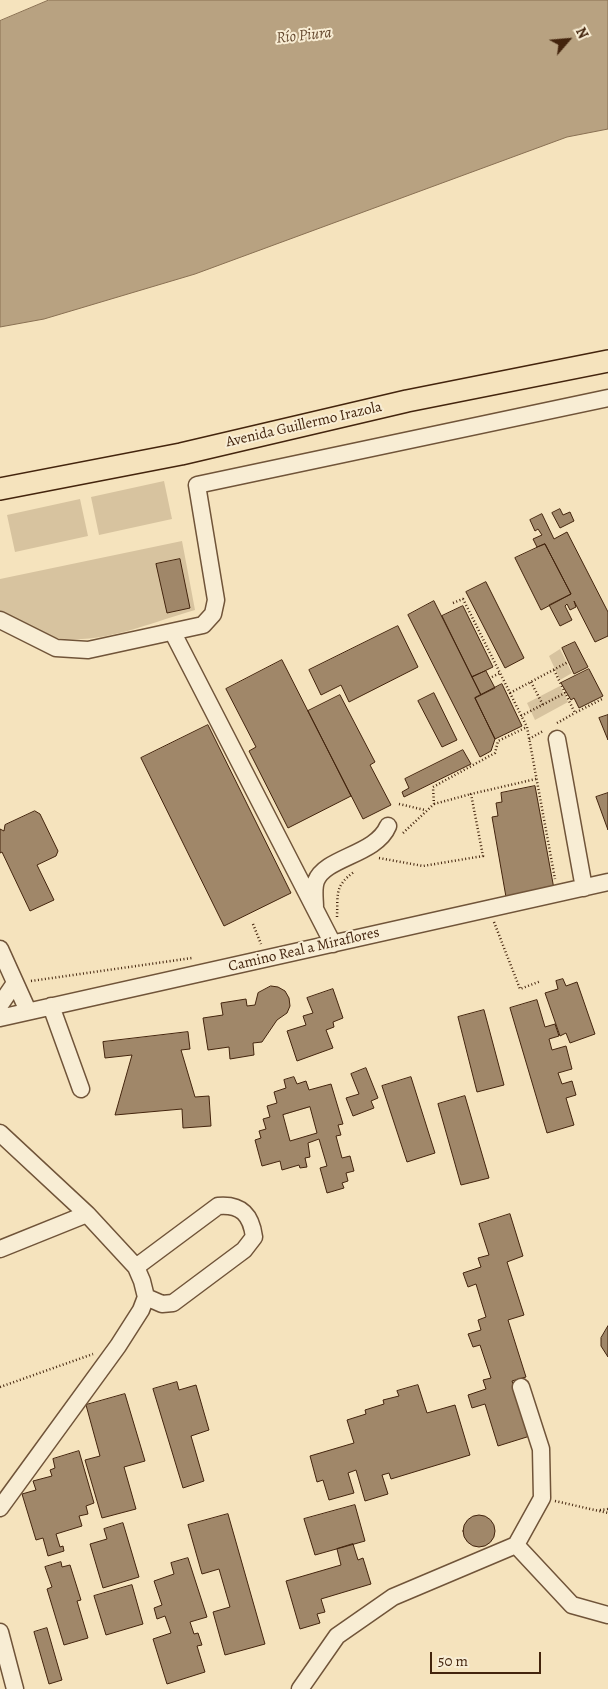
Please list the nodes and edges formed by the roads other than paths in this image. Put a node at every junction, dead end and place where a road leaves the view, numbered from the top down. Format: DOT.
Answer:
graph roads {
  1 [pos="608,360"];
  2 [pos="608,398"];
  3 [pos="0,489"];
  4 [pos="0,620"];
  5 [pos="173,634"];
  6 [pos="556,739"];
  7 [pos="393,832"];
  8 [pos="608,882"];
  9 [pos="584,888"];
  10 [pos="315,910"];
  11 [pos="333,944"];
  12 [pos="0,949"];
  13 [pos="16,983"];
  14 [pos="0,1005"];
  15 [pos="51,1006"];
  16 [pos="28,1011"];
  17 [pos="0,1018"];
  18 [pos="81,1089"];
  19 [pos="0,1133"];
  20 [pos="87,1214"];
  21 [pos="0,1249"];
  22 [pos="136,1267"];
  23 [pos="146,1297"];
  24 [pos="521,1387"];
  25 [pos="0,1508"];
  26 [pos="516,1545"];
  27 [pos="608,1615"];
  28 [pos="0,1632"];
  29 [pos="15,1689"];
  30 [pos="300,1689"];
  1 -- 3 [label="main road, Avenida Guillermo Irazola"];
  2 -- 5 [label="lane"];
  4 -- 5 [label="lane"];
  5 -- 10 [label="lane"];
  6 -- 9 [label="lane"];
  7 -- 10 [label="lane"];
  8 -- 9 [label="lane, Camino Real a Miraflores"];
  9 -- 11 [label="lane, Camino Real a Miraflores"];
  10 -- 11 [label="lane"];
  11 -- 15 [label="lane, Camino Real a Miraflores"];
  12 -- 13 [label="lane"];
  13 -- 14 [label="lane"];
  13 -- 16 [label="lane"];
  15 -- 16 [label="lane, Camino Real a Miraflores"];
  15 -- 18 [label="lane"];
  16 -- 17 [label="lane, Camino Real a Miraflores"];
  19 -- 20 [label="lane"];
  20 -- 21 [label="lane"];
  20 -- 22 [label="lane"];
  22 -- 23 [label="lane"];
  22 -- 23 [label="lane"];
  23 -- 25 [label="lane"];
  24 -- 26 [label="lane"];
  26 -- 27 [label="lane"];
  26 -- 30 [label="lane"];
  28 -- 29 [label="lane"];
}
